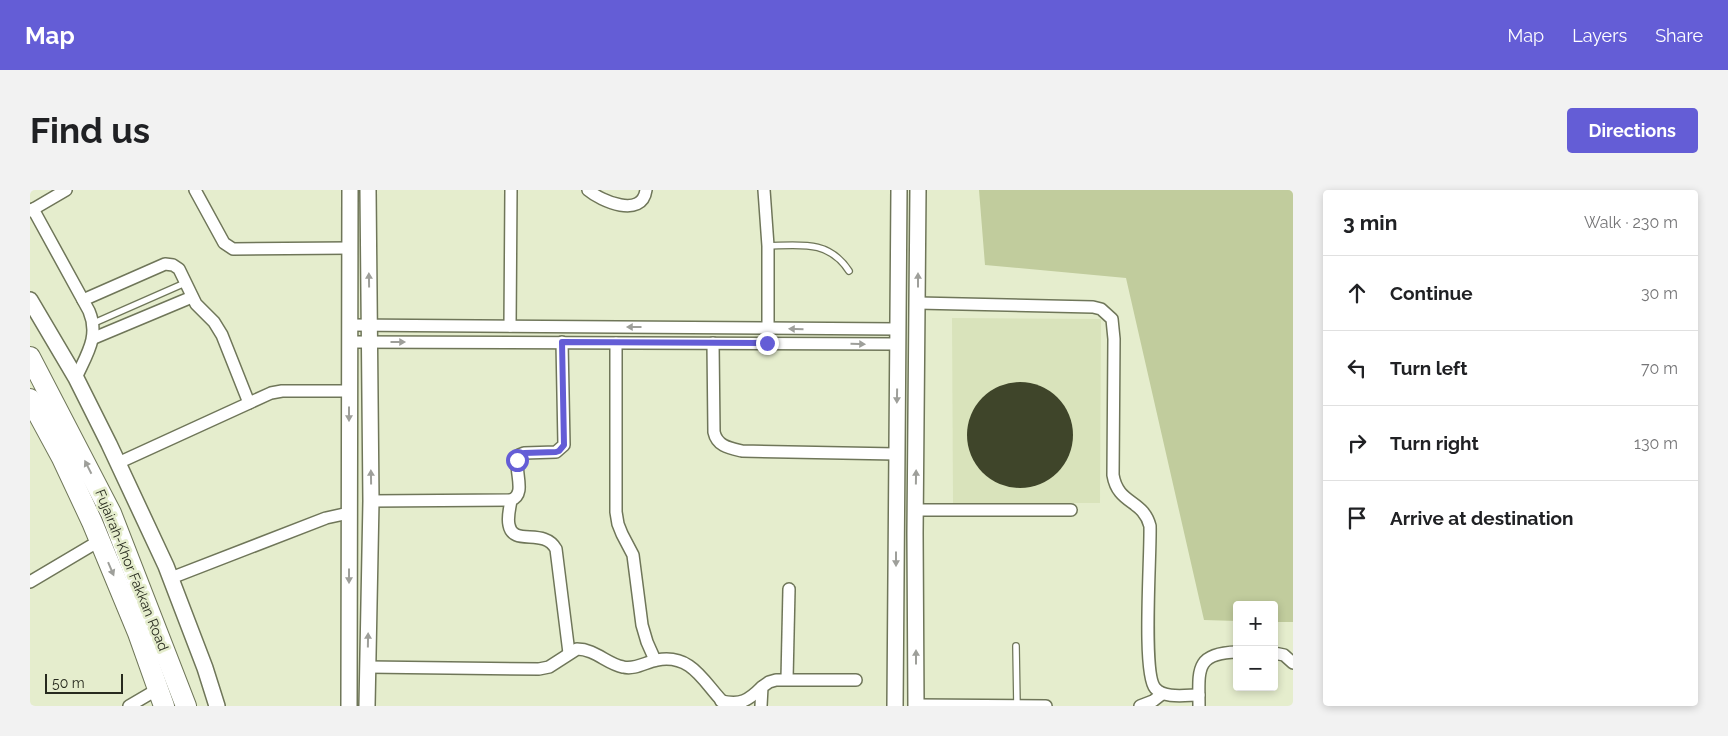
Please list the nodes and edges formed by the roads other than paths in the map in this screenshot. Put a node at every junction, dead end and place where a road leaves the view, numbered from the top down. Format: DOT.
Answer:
graph roads {
  1 [pos="66,190"];
  2 [pos="195,190"];
  3 [pos="350,190"];
  4 [pos="368,190"];
  5 [pos="511,190"];
  6 [pos="588,190"];
  7 [pos="646,190"];
  8 [pos="764,190"];
  9 [pos="899,190"];
  10 [pos="918,190"];
  11 [pos="32,210"];
  12 [pos="768,246"];
  13 [pos="350,248"];
  14 [pos="849,271"];
  15 [pos="185,283"];
  16 [pos="192,297"];
  17 [pos="30,300"];
  18 [pos="83,300"];
  19 [pos="918,303"];
  20 [pos="94,323"];
  21 [pos="349,325"];
  22 [pos="369,325"];
  23 [pos="473,326"];
  24 [pos="510,326"];
  25 [pos="768,328"];
  26 [pos="824,329"];
  27 [pos="897,336"];
  28 [pos="94,338"];
  29 [pos="369,341"];
  30 [pos="349,342"];
  31 [pos="467,342"];
  32 [pos="562,342"];
  33 [pos="616,343"];
  34 [pos="713,343"];
  35 [pos="821,343"];
  36 [pos="30,357"];
  37 [pos="76,378"];
  38 [pos="349,391"];
  39 [pos="30,399"];
  40 [pos="249,403"];
  41 [pos="896,454"];
  42 [pos="118,463"];
  43 [pos="510,500"];
  44 [pos="371,501"];
  45 [pos="915,510"];
  46 [pos="1071,510"];
  47 [pos="349,513"];
  48 [pos="99,541"];
  49 [pos="171,578"];
  50 [pos="30,582"];
  51 [pos="788,589"];
  52 [pos="1016,646"];
  53 [pos="1233,652"];
  54 [pos="569,653"];
  55 [pos="1278,653"];
  56 [pos="655,660"];
  57 [pos="1293,663"];
  58 [pos="367,667"];
  59 [pos="787,679"];
  60 [pos="856,680"];
  61 [pos="895,682"];
  62 [pos="762,687"];
  63 [pos="916,687"];
  64 [pos="1162,694"];
  65 [pos="161,697"];
  66 [pos="1199,700"];
  67 [pos="186,704"];
  68 [pos="724,704"];
  69 [pos="129,706"];
  70 [pos="217,706"];
  71 [pos="349,706"];
  72 [pos="367,706"];
  73 [pos="761,706"];
  74 [pos="895,706"];
  75 [pos="916,706"];
  76 [pos="1017,706"];
  77 [pos="1046,706"];
  78 [pos="1140,706"];
  1 -- 11 [label="street"];
  2 -- 13 [label="street"];
  3 -- 13 [label="street"];
  22 -- 4 [label="street, one-way"];
  5 -- 24 [label="street"];
  6 -- 7 [label="street"];
  8 -- 12 [label="street"];
  9 -- 27 [label="street"];
  19 -- 10 [label="street, one-way"];
  11 -- 18 [label="street"];
  12 -- 14 [label="lane"];
  12 -- 25 [label="street"];
  13 -- 21 [label="street"];
  15 -- 16 [label="street"];
  15 -- 18 [label="street"];
  15 -- 20 [label="lane"];
  16 -- 28 [label="street"];
  16 -- 40 [label="street"];
  17 -- 37 [label="street"];
  18 -- 20 [label="street"];
  45 -- 19 [label="street, one-way"];
  19 -- 64 [label="street"];
  20 -- 28 [label="street"];
  21 -- 22 [label="street"];
  21 -- 30 [label="street"];
  22 -- 23 [label="street"];
  22 -- 29 [label="street"];
  23 -- 24 [label="street"];
  23 -- 31 [label="street"];
  25 -- 24 [label="street, one-way"];
  26 -- 25 [label="street, one-way"];
  26 -- 27 [label="street"];
  26 -- 35 [label="street"];
  35 -- 27 [label="street, one-way"];
  27 -- 41 [label="street, one-way"];
  28 -- 37 [label="street"];
  29 -- 30 [label="street"];
  29 -- 31 [label="street, one-way"];
  44 -- 29 [label="street, one-way"];
  30 -- 38 [label="street"];
  31 -- 32 [label="street"];
  32 -- 33 [label="street"];
  32 -- 43 [label="street"];
  33 -- 34 [label="street"];
  33 -- 56 [label="street"];
  34 -- 35 [label="street"];
  34 -- 41 [label="street"];
  67 -- 36 [label="highway, Fujairah-Khor Fakkan Road, one-way"];
  37 -- 42 [label="street"];
  38 -- 40 [label="street"];
  38 -- 47 [label="street, one-way"];
  39 -- 48 [label="highway, Fujairah-Khor Fakkan Road"];
  40 -- 42 [label="street"];
  41 -- 61 [label="street, one-way"];
  42 -- 49 [label="street"];
  43 -- 44 [label="street"];
  43 -- 54 [label="street"];
  58 -- 44 [label="street, one-way"];
  45 -- 46 [label="street"];
  63 -- 45 [label="street, one-way"];
  47 -- 49 [label="street"];
  47 -- 71 [label="street, one-way"];
  48 -- 50 [label="street"];
  48 -- 65 [label="highway, Fujairah-Khor Fakkan Road, one-way"];
  49 -- 70 [label="street"];
  51 -- 59 [label="street"];
  52 -- 76 [label="lane"];
  53 -- 66 [label="street"];
  54 -- 56 [label="street"];
  54 -- 58 [label="street"];
  55 -- 57 [label="street"];
  56 -- 68 [label="street"];
  58 -- 72 [label="street"];
  59 -- 60 [label="street"];
  59 -- 62 [label="street"];
  61 -- 63 [label="street"];
  61 -- 74 [label="street"];
  62 -- 68 [label="street"];
  62 -- 73 [label="street"];
  63 -- 75 [label="street"];
  64 -- 66 [label="street"];
  64 -- 78 [label="street"];
  65 -- 69 [label="street"];
  75 -- 76 [label="street"];
  76 -- 77 [label="street"];
}
